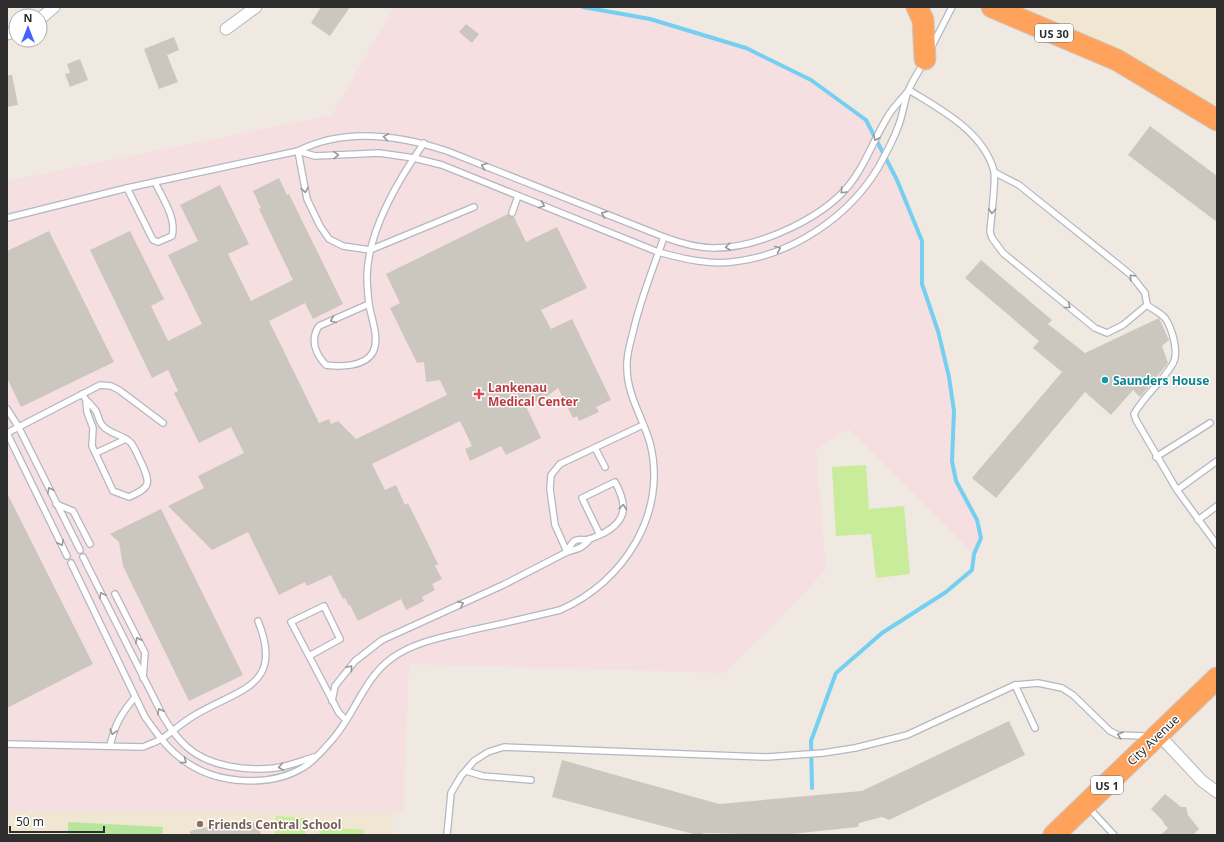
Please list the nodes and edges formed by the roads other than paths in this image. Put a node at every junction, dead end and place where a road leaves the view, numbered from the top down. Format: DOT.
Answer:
graph roads {
  1 [pos="256,7"];
  2 [pos="917,7"];
  3 [pos="952,7"];
  4 [pos="992,7"];
  5 [pos="226,29"];
  6 [pos="926,59"];
  7 [pos="909,90"];
  8 [pos="1217,120"];
  9 [pos="424,143"];
  10 [pos="298,151"];
  11 [pos="414,158"];
  12 [pos="994,172"];
  13 [pos="155,182"];
  14 [pos="128,188"];
  15 [pos="518,196"];
  16 [pos="474,208"];
  17 [pos="512,213"];
  18 [pos="7,218"];
  19 [pos="664,238"];
  20 [pos="370,250"];
  21 [pos="658,252"];
  22 [pos="369,304"];
  23 [pos="1147,305"];
  24 [pos="82,394"];
  25 [pos="86,401"];
  26 [pos="7,409"];
  27 [pos="163,423"];
  28 [pos="1210,423"];
  29 [pos="643,425"];
  30 [pos="18,426"];
  31 [pos="7,433"];
  32 [pos="126,439"];
  33 [pos="595,448"];
  34 [pos="96,453"];
  35 [pos="1156,457"];
  36 [pos="1217,461"];
  37 [pos="605,467"];
  38 [pos="1177,490"];
  39 [pos="56,504"];
  40 [pos="1217,506"];
  41 [pos="1198,520"];
  42 [pos="600,534"];
  43 [pos="90,544"];
  44 [pos="1217,545"];
  45 [pos="80,550"];
  46 [pos="567,552"];
  47 [pos="67,556"];
  48 [pos="83,557"];
  49 [pos="70,563"];
  50 [pos="115,594"];
  51 [pos="258,621"];
  52 [pos="309,656"];
  53 [pos="144,678"];
  54 [pos="1217,678"];
  55 [pos="1014,684"];
  56 [pos="135,697"];
  57 [pos="332,701"];
  58 [pos="346,720"];
  59 [pos="1035,728"];
  60 [pos="172,731"];
  61 [pos="1159,735"];
  62 [pos="161,739"];
  63 [pos="7,744"];
  64 [pos="110,746"];
  65 [pos="318,755"];
  66 [pos="466,771"];
  67 [pos="531,780"];
  68 [pos="1217,792"];
  69 [pos="1086,804"];
  70 [pos="447,835"];
  71 [pos="1054,835"];
  72 [pos="1114,835"];
  1 -- 5 [label="street"];
  2 -- 6 [label="highway"];
  3 -- 6 [label="lane"];
  4 -- 8 [label="highway, US 30"];
  6 -- 7 [label="lane"];
  7 -- 12 [label="lane"];
  7 -- 19 [label="lane, one-way"];
  21 -- 7 [label="lane, one-way"];
  9 -- 10 [label="lane, one-way"];
  9 -- 11 [label="lane"];
  19 -- 9 [label="lane, one-way"];
  10 -- 11 [label="lane, one-way"];
  10 -- 13 [label="lane"];
  10 -- 20 [label="lane, one-way"];
  11 -- 15 [label="lane"];
  11 -- 20 [label="lane"];
  23 -- 12 [label="lane, one-way"];
  12 -- 23 [label="lane, one-way"];
  13 -- 14 [label="lane"];
  13 -- 14 [label="lane"];
  14 -- 18 [label="lane"];
  15 -- 17 [label="lane"];
  15 -- 21 [label="lane, one-way"];
  16 -- 20 [label="lane"];
  19 -- 21 [label="lane"];
  20 -- 22 [label="lane"];
  21 -- 29 [label="lane"];
  22 -- 22 [label="lane, one-way"];
  23 -- 35 [label="lane"];
  24 -- 25 [label="lane"];
  24 -- 27 [label="lane"];
  24 -- 30 [label="lane"];
  25 -- 32 [label="lane"];
  25 -- 34 [label="lane"];
  26 -- 30 [label="lane"];
  28 -- 35 [label="lane"];
  29 -- 33 [label="lane"];
  29 -- 58 [label="lane"];
  30 -- 31 [label="lane"];
  39 -- 30 [label="lane, one-way"];
  31 -- 47 [label="lane, one-way"];
  32 -- 34 [label="lane"];
  32 -- 34 [label="lane"];
  33 -- 37 [label="lane"];
  33 -- 46 [label="lane"];
  35 -- 38 [label="lane"];
  36 -- 38 [label="lane"];
  38 -- 41 [label="lane"];
  39 -- 43 [label="lane"];
  39 -- 45 [label="lane"];
  40 -- 41 [label="lane"];
  41 -- 44 [label="lane"];
  42 -- 42 [label="lane, one-way"];
  42 -- 46 [label="lane"];
  57 -- 46 [label="lane, one-way"];
  53 -- 48 [label="lane, one-way"];
  49 -- 56 [label="lane"];
  53 -- 50 [label="lane, one-way"];
  51 -- 60 [label="lane"];
  52 -- 52 [label="lane"];
  52 -- 57 [label="lane"];
  60 -- 53 [label="lane, one-way"];
  54 -- 61 [label="highway, City Avenue / US 1"];
  55 -- 59 [label="lane"];
  61 -- 55 [label="lane, one-way"];
  55 -- 66 [label="lane"];
  56 -- 62 [label="lane"];
  56 -- 64 [label="lane, one-way"];
  57 -- 58 [label="lane"];
  58 -- 65 [label="lane"];
  60 -- 62 [label="lane"];
  65 -- 60 [label="lane, one-way"];
  61 -- 68 [label="street"];
  61 -- 69 [label="highway, City Avenue / US 1"];
  62 -- 64 [label="lane"];
  62 -- 65 [label="lane, one-way"];
  63 -- 64 [label="lane"];
  66 -- 67 [label="lane"];
  66 -- 70 [label="lane"];
  69 -- 71 [label="highway, City Avenue / US 1"];
  69 -- 72 [label="lane"];
}
